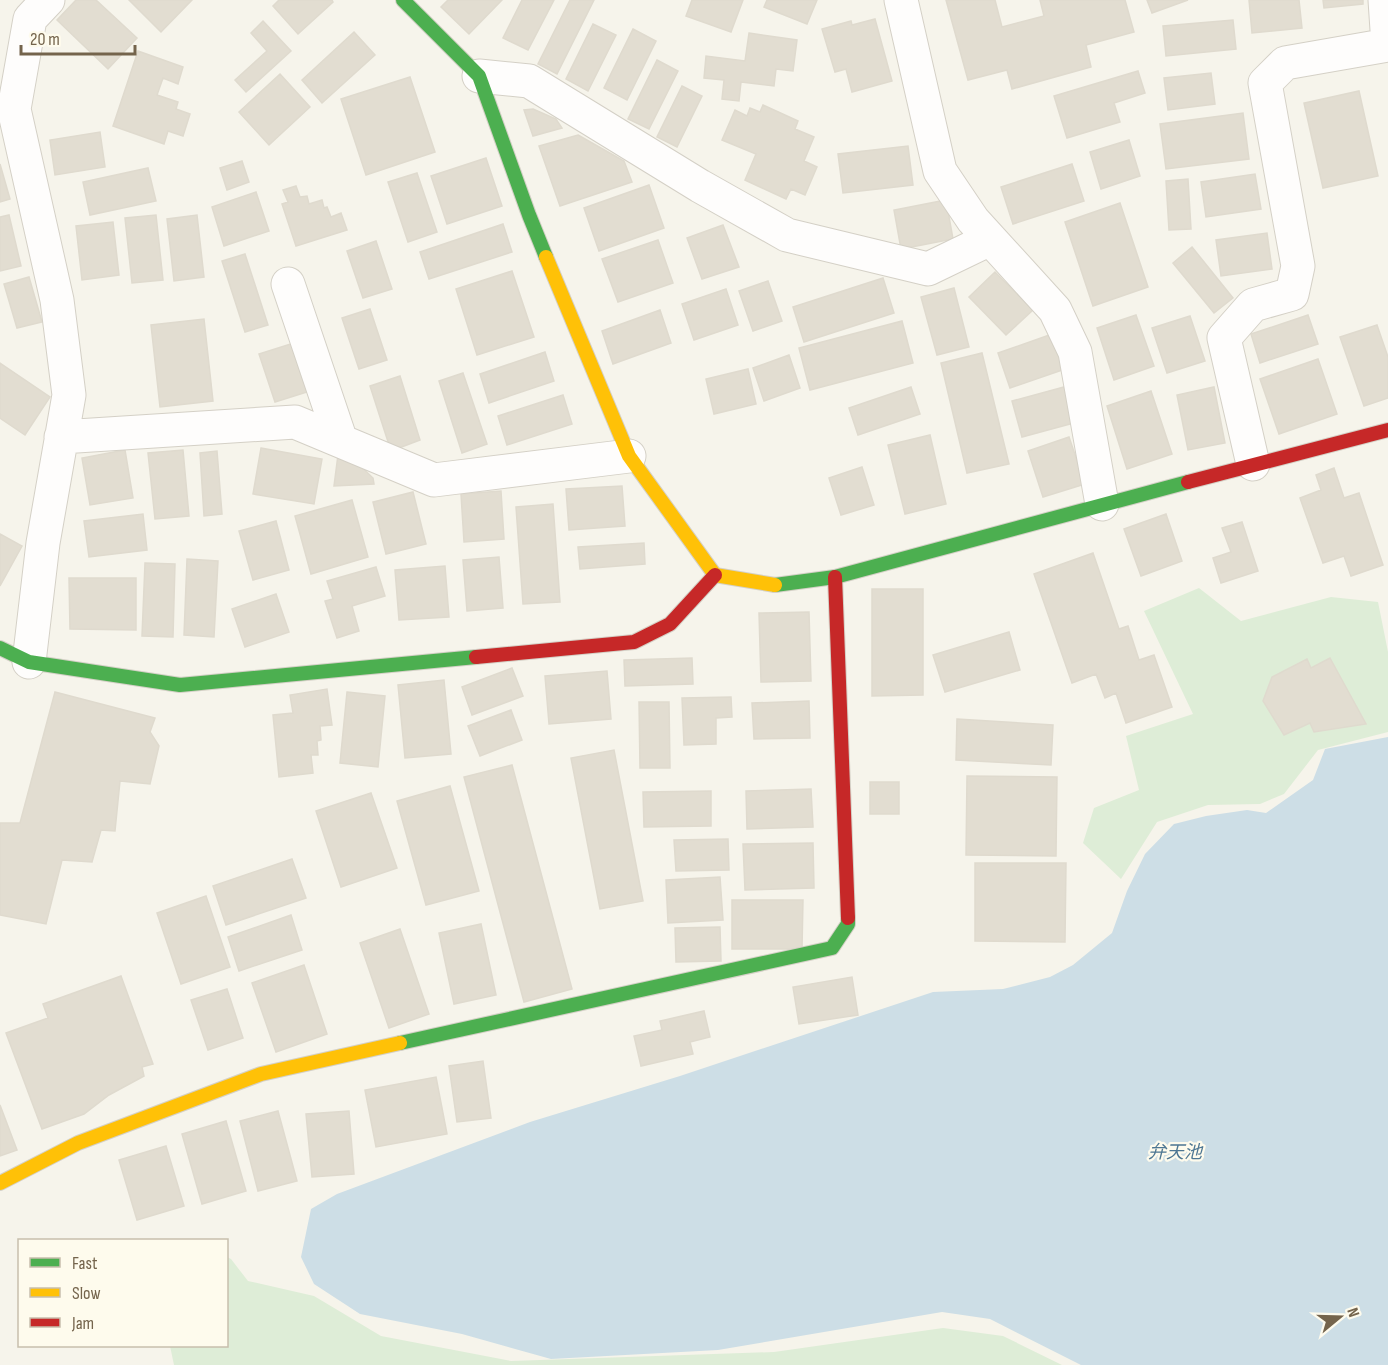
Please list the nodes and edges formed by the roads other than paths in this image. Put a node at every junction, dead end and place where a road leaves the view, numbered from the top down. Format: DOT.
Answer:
graph roads {
  1 [pos="48,0"];
  2 [pos="1385,0"];
  3 [pos="899,1"];
  4 [pos="409,2"];
  5 [pos="479,76"];
  6 [pos="990,239"];
  7 [pos="288,284"];
  8 [pos="1388,430"];
  9 [pos="61,437"];
  10 [pos="341,441"];
  11 [pos="629,456"];
  12 [pos="1253,464"];
  13 [pos="1102,504"];
  14 [pos="715,575"];
  15 [pos="835,577"];
  16 [pos="0,648"];
  17 [pos="29,663"];
  18 [pos="0,1182"];
  1 -- 9 [label="street"];
  2 -- 12 [label="street"];
  3 -- 6 [label="street"];
  4 -- 5 [label="street"];
  5 -- 6 [label="street"];
  5 -- 11 [label="street"];
  6 -- 13 [label="street"];
  7 -- 10 [label="street"];
  8 -- 12 [label="street"];
  9 -- 10 [label="street"];
  9 -- 17 [label="street"];
  10 -- 11 [label="street"];
  11 -- 14 [label="street"];
  12 -- 13 [label="street"];
  13 -- 15 [label="street"];
  14 -- 15 [label="street"];
  14 -- 17 [label="street"];
  15 -- 18 [label="street"];
  16 -- 17 [label="street"];
}
